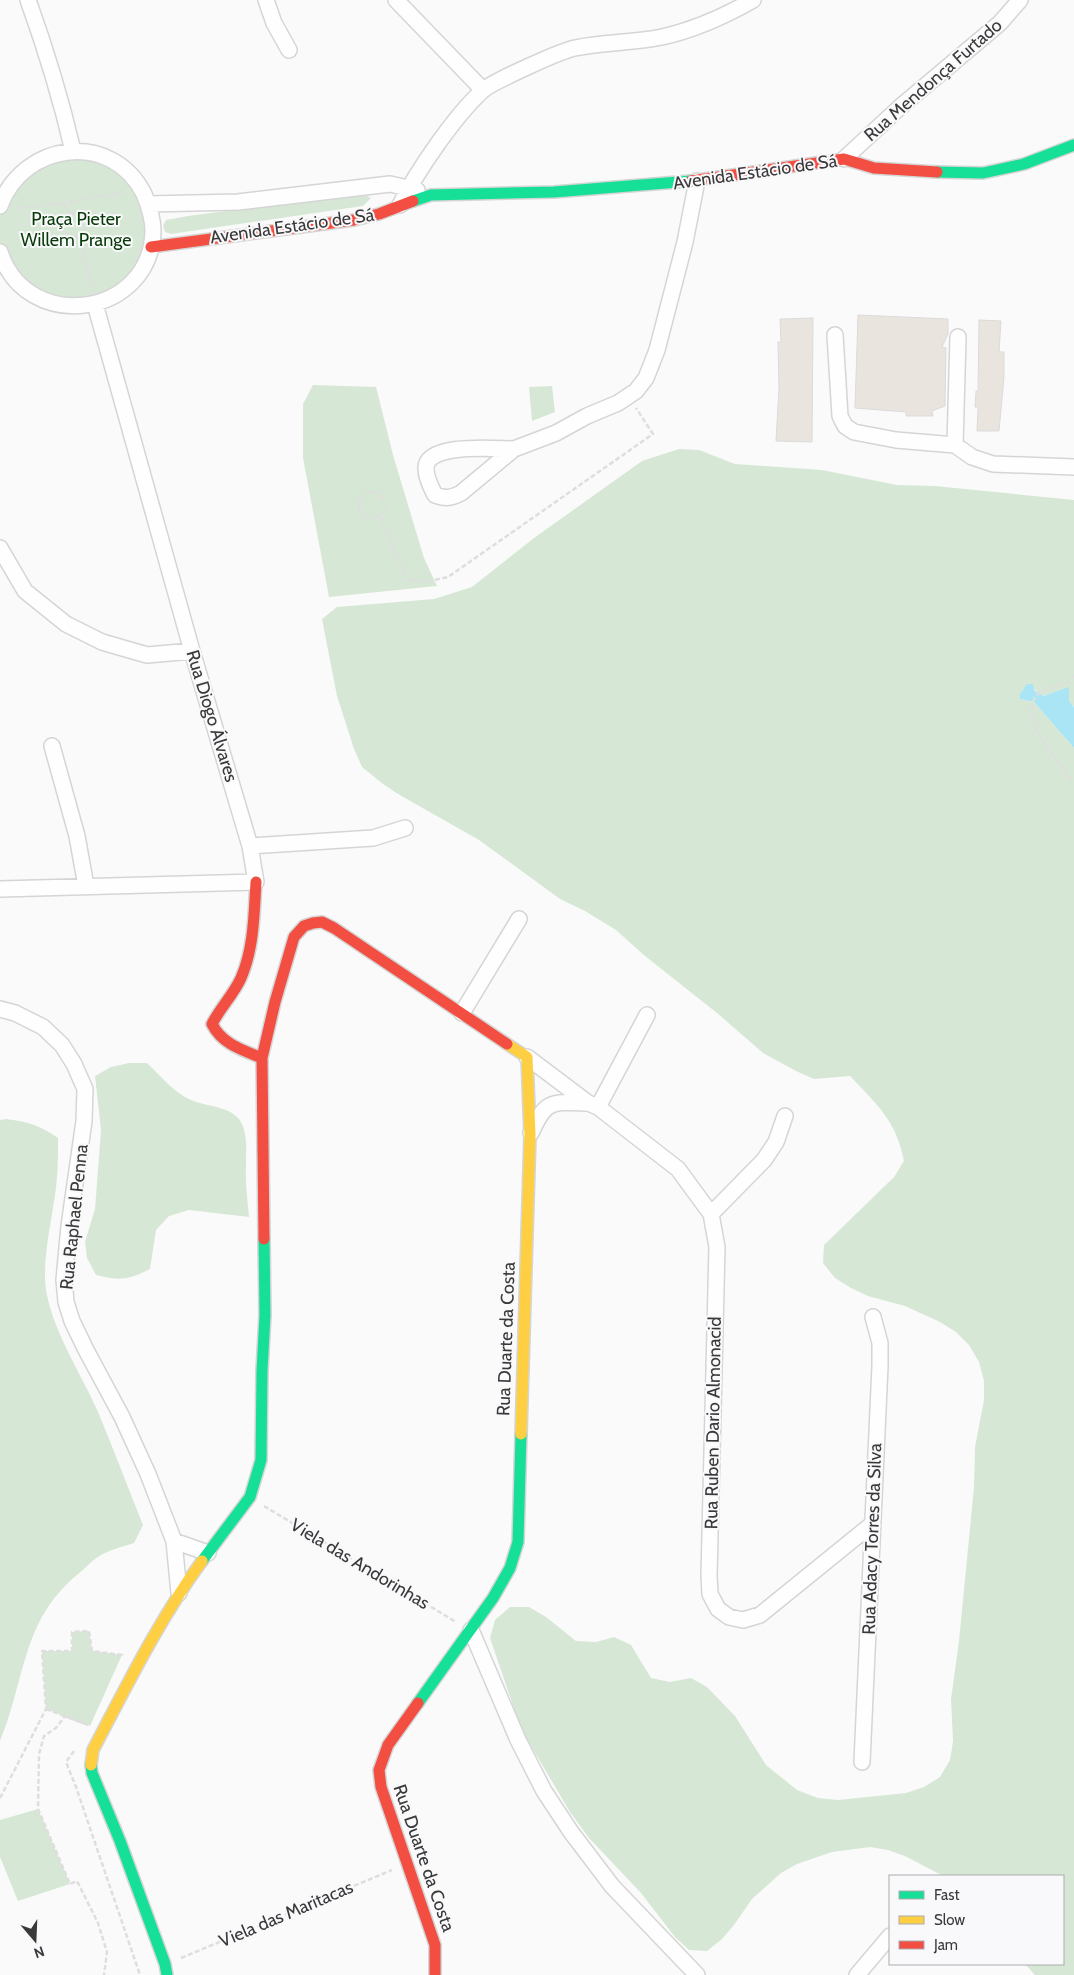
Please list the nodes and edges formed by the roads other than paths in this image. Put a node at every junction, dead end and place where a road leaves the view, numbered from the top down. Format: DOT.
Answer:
graph roads {
  1 [pos="28,0"];
  2 [pos="266,0"];
  3 [pos="396,0"];
  4 [pos="753,0"];
  5 [pos="1020,0"];
  6 [pos="289,50"];
  7 [pos="483,90"];
  8 [pos="1074,145"];
  9 [pos="73,151"];
  10 [pos="844,159"];
  11 [pos="698,181"];
  12 [pos="409,187"];
  13 [pos="431,195"];
  14 [pos="148,204"];
  15 [pos="400,205"];
  16 [pos="7,208"];
  17 [pos="151,247"];
  18 [pos="0,252"];
  19 [pos="96,304"];
  20 [pos="836,335"];
  21 [pos="958,337"];
  22 [pos="955,445"];
  23 [pos="514,449"];
  24 [pos="1074,467"];
  25 [pos="0,548"];
  26 [pos="192,651"];
  27 [pos="52,746"];
  28 [pos="405,828"];
  29 [pos="250,846"];
  30 [pos="256,882"];
  31 [pos="86,886"];
  32 [pos="0,889"];
  33 [pos="519,919"];
  34 [pos="0,1009"];
  35 [pos="462,1013"];
  36 [pos="647,1015"];
  37 [pos="527,1057"];
  38 [pos="262,1058"];
  39 [pos="593,1105"];
  40 [pos="785,1116"];
  41 [pos="530,1136"];
  42 [pos="711,1214"];
  43 [pos="873,1317"];
  44 [pos="871,1525"];
  45 [pos="174,1541"];
  46 [pos="208,1553"];
  47 [pos="179,1593"];
  48 [pos="470,1630"];
  49 [pos="862,1762"];
  50 [pos="889,1937"];
  51 [pos="166,1970"];
  52 [pos="436,1975"];
  53 [pos="698,1975"];
  54 [pos="857,1975"];
  1 -- 9 [label="street"];
  2 -- 6 [label="street"];
  3 -- 7 [label="street"];
  4 -- 7 [label="street"];
  5 -- 10 [label="street, Rua Mendonça Furtado"];
  7 -- 12 [label="street"];
  8 -- 10 [label="street, Avenida Estácio de Sá"];
  9 -- 14 [label="street"];
  9 -- 16 [label="street"];
  10 -- 11 [label="street, Avenida Estácio de Sá"];
  11 -- 13 [label="street, Avenida Estácio de Sá"];
  11 -- 23 [label="street"];
  12 -- 13 [label="street, Avenida Estácio de Sá"];
  12 -- 14 [label="street, Avenida Estácio de Sá"];
  12 -- 15 [label="street"];
  13 -- 15 [label="street, Avenida Estácio de Sá"];
  14 -- 17 [label="street"];
  15 -- 17 [label="street, Avenida Estácio de Sá"];
  17 -- 19 [label="street"];
  18 -- 19 [label="street"];
  19 -- 26 [label="street, Rua Diogo Álvares"];
  20 -- 22 [label="street"];
  21 -- 22 [label="street"];
  22 -- 24 [label="street"];
  23 -- 23 [label="street"];
  25 -- 26 [label="street"];
  26 -- 29 [label="street, Rua Diogo Álvares"];
  27 -- 31 [label="street"];
  28 -- 29 [label="street"];
  29 -- 30 [label="street, Rua Diogo Álvares"];
  30 -- 31 [label="street"];
  30 -- 38 [label="street"];
  31 -- 32 [label="street"];
  33 -- 35 [label="street"];
  34 -- 45 [label="street, Rua Raphael Penna"];
  35 -- 37 [label="street"];
  35 -- 38 [label="street"];
  36 -- 39 [label="street"];
  37 -- 39 [label="street, Rua Ruben Dario Almonacid"];
  37 -- 41 [label="street, Rua Duarte da Costa"];
  38 -- 46 [label="street"];
  39 -- 41 [label="street"];
  39 -- 42 [label="street, Rua Ruben Dario Almonacid"];
  40 -- 42 [label="street"];
  41 -- 48 [label="street, Rua Duarte da Costa"];
  42 -- 44 [label="street, Rua Ruben Dario Almonacid"];
  43 -- 44 [label="street, Rua Adacy Torres da Silva"];
  44 -- 49 [label="street, Rua Adacy Torres da Silva"];
  45 -- 46 [label="street"];
  45 -- 47 [label="street, Rua Raphael Penna"];
  46 -- 47 [label="street"];
  47 -- 51 [label="street"];
  48 -- 52 [label="street, Rua Duarte da Costa"];
  48 -- 53 [label="street"];
  50 -- 54 [label="street"];
}
